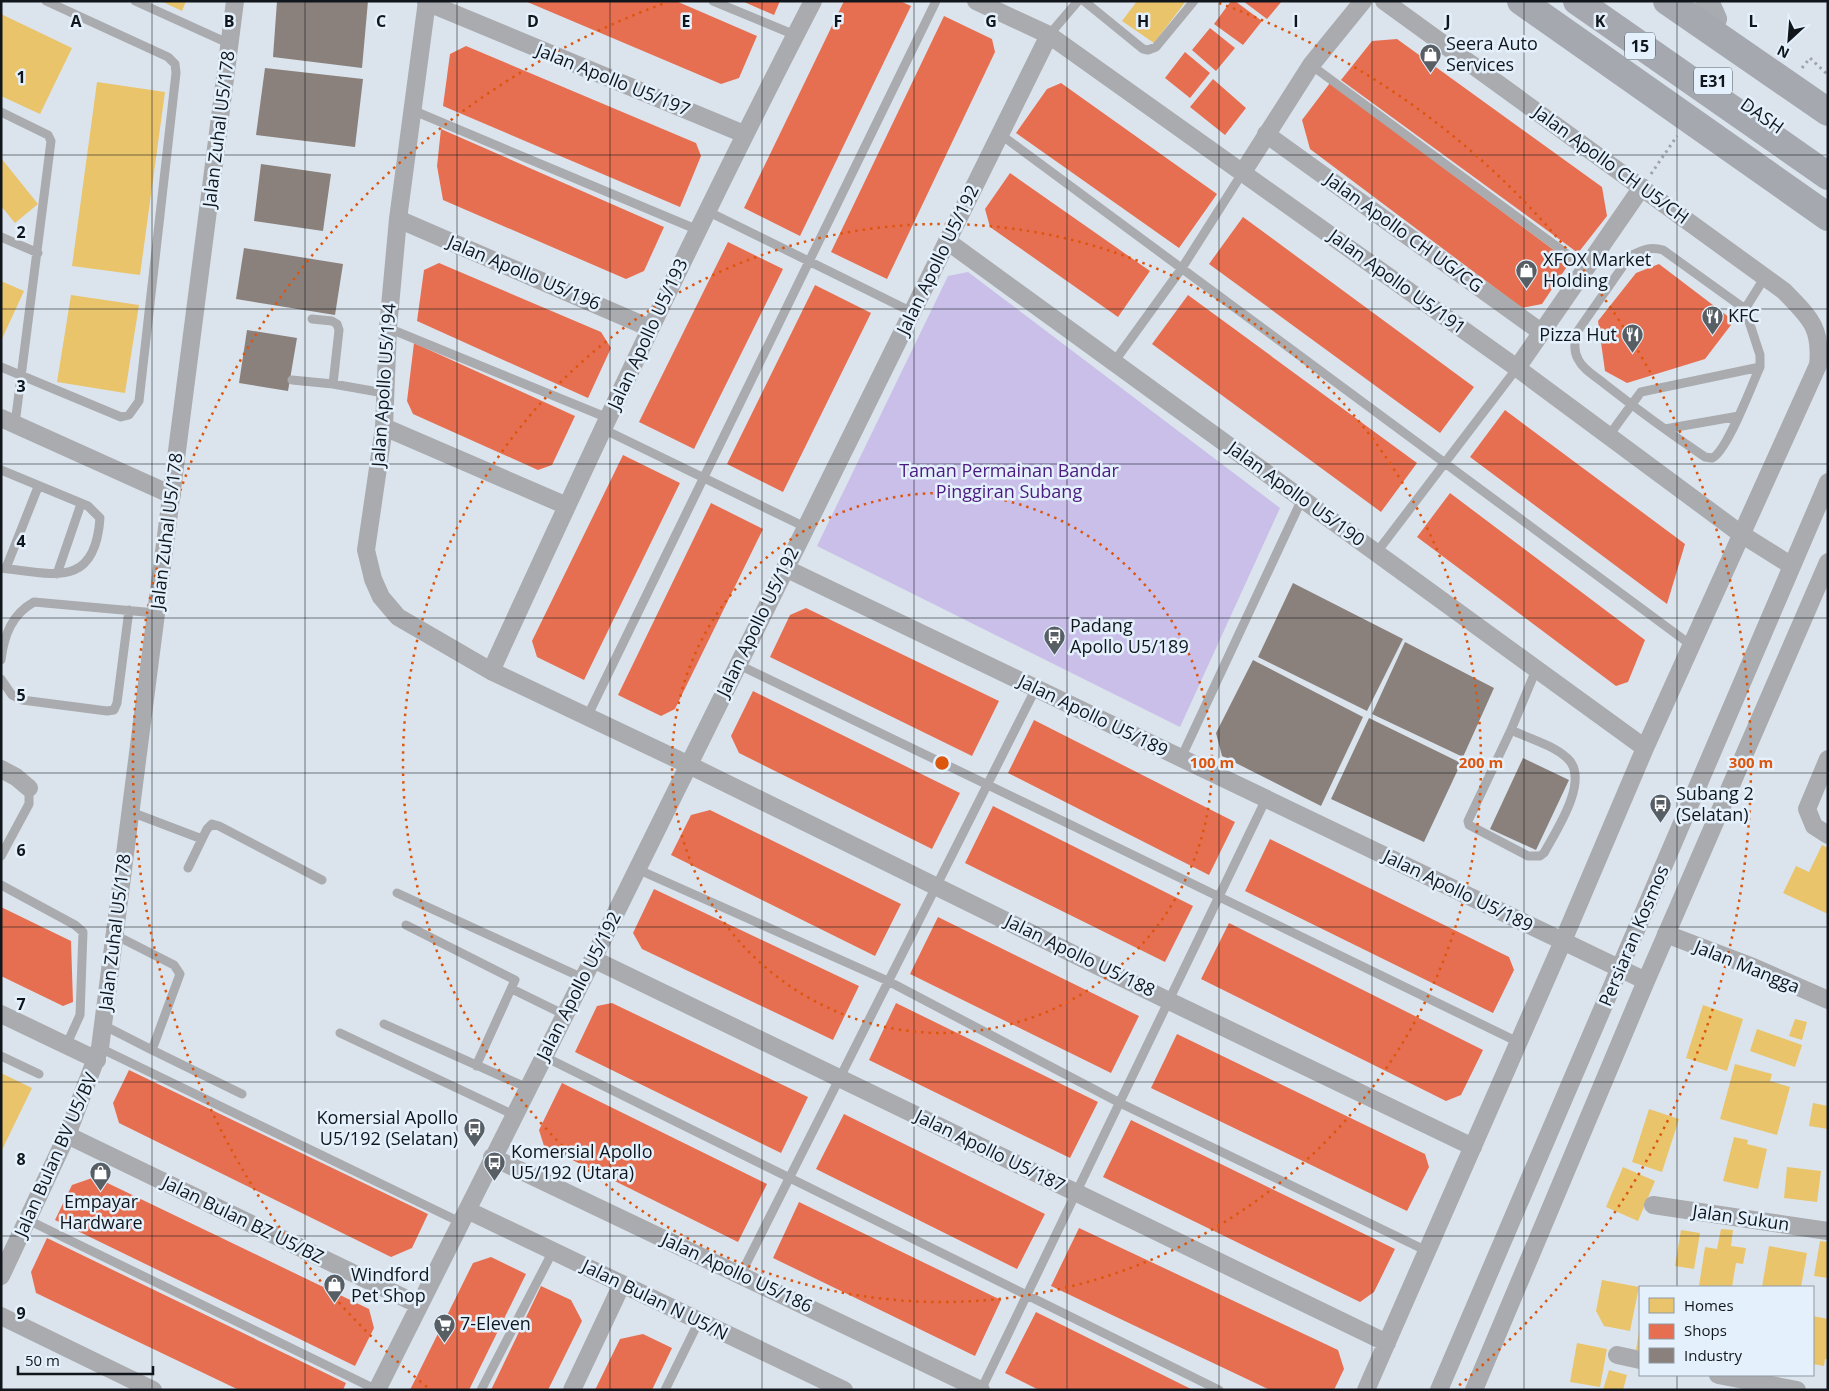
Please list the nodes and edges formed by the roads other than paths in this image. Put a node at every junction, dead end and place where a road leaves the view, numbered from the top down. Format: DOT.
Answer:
graph roads {
  1 [pos="46,1"];
  2 [pos="134,1"];
  3 [pos="235,1"];
  4 [pos="713,1"];
  5 [pos="813,1"];
  6 [pos="936,1"];
  7 [pos="976,1"];
  8 [pos="1078,1"];
  9 [pos="1084,1"];
  10 [pos="1194,1"];
  11 [pos="1363,1"];
  12 [pos="1384,1"];
  13 [pos="1521,1"];
  14 [pos="1667,1"];
  15 [pos="1687,1"];
  16 [pos="427,2"];
  17 [pos="1585,4"];
  18 [pos="1711,10"];
  19 [pos="796,35"];
  20 [pos="1049,35"];
  21 [pos="230,44"];
  22 [pos="1311,66"];
  23 [pos="1828,98"];
  24 [pos="1828,105"];
  25 [pos="412,110"];
  26 [pos="1,112"];
  27 [pos="1828,112"];
  28 [pos="744,134"];
  29 [pos="1000,134"];
  30 [pos="1266,134"];
  31 [pos="1828,162"];
  32 [pos="1243,172"];
  33 [pos="1828,176"];
  34 [pos="1642,187"];
  35 [pos="707,211"];
  36 [pos="1828,217"];
  37 [pos="398,219"];
  38 [pos="698,230"];
  39 [pos="1,236"];
  40 [pos="947,241"];
  41 [pos="38,254"];
  42 [pos="808,263"];
  43 [pos="1182,268"];
  44 [pos="1586,268"];
  45 [pos="1764,277"];
  46 [pos="1745,309"];
  47 [pos="912,312"];
  48 [pos="312,319"];
  49 [pos="388,328"];
  50 [pos="650,328"];
  51 [pos="1541,332"];
  52 [pos="1114,362"];
  53 [pos="1,367"];
  54 [pos="1760,367"];
  55 [pos="1516,368"];
  56 [pos="21,376"];
  57 [pos="292,380"];
  58 [pos="333,384"];
  59 [pos="384,393"];
  60 [pos="1631,405"];
  61 [pos="1739,416"];
  62 [pos="8,421"];
  63 [pos="605,423"];
  64 [pos="384,427"];
  65 [pos="1665,429"];
  66 [pos="1608,436"];
  67 [pos="1445,462"];
  68 [pos="1,470"];
  69 [pos="703,478"];
  70 [pos="1828,482"];
  71 [pos="38,487"];
  72 [pos="172,494"];
  73 [pos="1302,499"];
  74 [pos="81,504"];
  75 [pos="567,506"];
  76 [pos="805,527"];
  77 [pos="1742,534"];
  78 [pos="1377,552"];
  79 [pos="1828,562"];
  80 [pos="1792,566"];
  81 [pos="4,568"];
  82 [pos="785,568"];
  83 [pos="57,574"];
  84 [pos="129,610"];
  85 [pos="156,613"];
  86 [pos="1691,645"];
  87 [pos="1,660"];
  88 [pos="737,664"];
  89 [pos="1536,670"];
  90 [pos="491,671"];
  91 [pos="1,679"];
  92 [pos="1036,688"];
  93 [pos="587,717"];
  94 [pos="1511,730"];
  95 [pos="1645,748"];
  96 [pos="1181,758"];
  97 [pos="1828,759"];
  98 [pos="687,764"];
  99 [pos="1,770"];
  100 [pos="988,784"];
  101 [pos="29,788"];
  102 [pos="1266,799"];
  103 [pos="131,812"];
  104 [pos="1828,835"];
  105 [pos="202,839"];
  106 [pos="1,856"];
  107 [pos="188,868"];
  108 [pos="637,869"];
  109 [pos="322,880"];
  110 [pos="1,886"];
  111 [pos="936,886"];
  112 [pos="397,893"];
  113 [pos="1219,898"];
  114 [pos="406,925"];
  115 [pos="1666,934"];
  116 [pos="115,935"];
  117 [pos="1563,941"];
  118 [pos="593,959"];
  119 [pos="1620,968"];
  120 [pos="583,978"];
  121 [pos="888,981"];
  122 [pos="1646,981"];
  123 [pos="512,989"];
  124 [pos="1828,1000"];
  125 [pos="1169,1001"];
  126 [pos="1,1014"];
  127 [pos="565,1015"];
  128 [pos="384,1024"];
  129 [pos="103,1025"];
  130 [pos="340,1033"];
  131 [pos="1518,1042"];
  132 [pos="66,1046"];
  133 [pos="152,1050"];
  134 [pos="99,1054"];
  135 [pos="1,1056"];
  136 [pos="544,1056"];
  137 [pos="476,1066"];
  138 [pos="39,1074"];
  139 [pos="840,1078"];
  140 [pos="528,1088"];
  141 [pos="242,1094"];
  142 [pos="1120,1103"];
  143 [pos="514,1115"];
  144 [pos="67,1135"];
  145 [pos="1473,1147"];
  146 [pos="492,1157"];
  147 [pos="790,1178"];
  148 [pos="1076,1193"];
  149 [pos="1654,1205"];
  150 [pos="463,1216"];
  151 [pos="28,1220"];
  152 [pos="1828,1231"];
  153 [pos="553,1251"];
  154 [pos="1427,1251"];
  155 [pos="741,1274"];
  156 [pos="1,1276"];
  157 [pos="622,1284"];
  158 [pos="1028,1294"];
  159 [pos="419,1305"];
  160 [pos="1,1316"];
  161 [pos="699,1321"];
  162 [pos="1387,1343"];
  163 [pos="1616,1356"];
  164 [pos="1639,1360"];
  165 [pos="1723,1376"];
  166 [pos="153,1390"];
  167 [pos="377,1390"];
  168 [pos="481,1390"];
  169 [pos="572,1390"];
  170 [pos="665,1390"];
  171 [pos="844,1390"];
  172 [pos="981,1390"];
  173 [pos="1219,1390"];
  174 [pos="1366,1390"];
  175 [pos="1439,1390"];
  176 [pos="1474,1390"];
  177 [pos="1797,1390"];
  1 -- 56 [label="lane"];
  2 -- 21 [label="lane"];
  3 -- 21 [label="street, Jalan Zuhal U5/178"];
  4 -- 19 [label="lane"];
  5 -- 19 [label="street, Jalan Apollo U5/193"];
  6 -- 42 [label="lane"];
  7 -- 20 [label="street, Jalan Apollo U5/191"];
  8 -- 20 [label="lane"];
  9 -- 10 [label="lane"];
  11 -- 22 [label="street"];
  12 -- 34 [label="street, Jalan Apollo CH U5/CH"];
  13 -- 36 [label="highway"];
  14 -- 27 [label="highway, E31"];
  15 -- 18 [label="highway"];
  15 -- 24 [label="highway"];
  16 -- 25 [label="street, Jalan Apollo U5/194"];
  16 -- 28 [label="street, Jalan Apollo U5/197"];
  17 -- 31 [label="highway, DASH / E31"];
  17 -- 33 [label="highway, 15"];
  18 -- 23 [label="highway"];
  19 -- 28 [label="street, Jalan Apollo U5/193"];
  20 -- 29 [label="street, Jalan Apollo U5/192"];
  20 -- 32 [label="street, Jalan Apollo U5/191"];
  21 -- 72 [label="street, Jalan Zuhal U5/178"];
  22 -- 30 [label="street"];
  22 -- 44 [label="lane"];
  25 -- 37 [label="street, Jalan Apollo U5/194"];
  25 -- 38 [label="lane"];
  26 -- 41 [label="lane"];
  28 -- 35 [label="street, Jalan Apollo U5/193"];
  29 -- 40 [label="street, Jalan Apollo U5/192"];
  29 -- 43 [label="lane"];
  30 -- 32 [label="street"];
  30 -- 51 [label="street, Jalan Apollo CH UG/CG"];
  32 -- 43 [label="lane"];
  32 -- 55 [label="street, Jalan Apollo U5/191"];
  34 -- 44 [label="street"];
  34 -- 45 [label="street, Jalan Apollo CH U5/CH"];
  35 -- 38 [label="street, Jalan Apollo U5/193"];
  35 -- 42 [label="lane"];
  37 -- 49 [label="street, Jalan Apollo U5/194"];
  37 -- 50 [label="street, Jalan Apollo U5/196"];
  38 -- 50 [label="street, Jalan Apollo U5/193"];
  39 -- 41 [label="lane"];
  40 -- 47 [label="street, Jalan Apollo U5/192"];
  40 -- 52 [label="street, Jalan Apollo U5/190"];
  41 -- 56 [label="lane"];
  42 -- 47 [label="lane"];
  42 -- 69 [label="lane"];
  43 -- 52 [label="lane"];
  43 -- 67 [label="lane"];
  44 -- 51 [label="street"];
  45 -- 46 [label="lane"];
  45 -- 77 [label="street, Jalan Apollo CH U5/CH"];
  46 -- 54 [label="lane"];
  46 -- 60 [label="lane"];
  47 -- 76 [label="street, Jalan Apollo U5/192"];
  48 -- 58 [label="lane"];
  49 -- 59 [label="street, Jalan Apollo U5/194"];
  49 -- 63 [label="lane"];
  50 -- 63 [label="street, Jalan Apollo U5/193"];
  51 -- 55 [label="street"];
  52 -- 73 [label="street, Jalan Apollo U5/190"];
  53 -- 56 [label="lane"];
  54 -- 60 [label="lane"];
  54 -- 61 [label="lane"];
  55 -- 66 [label="street, Jalan Apollo U5/191"];
  55 -- 67 [label="lane"];
  56 -- 62 [label="lane"];
  57 -- 58 [label="lane"];
  58 -- 59 [label="lane"];
  59 -- 64 [label="street, Jalan Apollo U5/194"];
  60 -- 65 [label="lane"];
  60 -- 66 [label="lane"];
  61 -- 65 [label="lane"];
  61 -- 65 [label="lane"];
  62 -- 72 [label="street"];
  63 -- 69 [label="lane"];
  63 -- 75 [label="street, Jalan Apollo U5/193"];
  64 -- 75 [label="street"];
  64 -- 90 [label="street, Jalan Apollo U5/194"];
  66 -- 77 [label="street, Jalan Apollo U5/191"];
  67 -- 78 [label="lane"];
  67 -- 86 [label="lane"];
  68 -- 71 [label="lane"];
  69 -- 76 [label="lane"];
  69 -- 93 [label="lane"];
  70 -- 80 [label="street, Persiaran Kosmos"];
  71 -- 74 [label="lane"];
  71 -- 81 [label="lane"];
  72 -- 85 [label="street, Jalan Zuhal U5/178"];
  73 -- 78 [label="street, Jalan Apollo U5/190"];
  73 -- 96 [label="lane"];
  74 -- 83 [label="lane"];
  74 -- 83 [label="lane"];
  75 -- 90 [label="street, Jalan Apollo U5/193"];
  76 -- 82 [label="street, Jalan Apollo U5/192"];
  77 -- 80 [label="street, Jalan Apollo U5/191"];
  77 -- 86 [label="street"];
  78 -- 89 [label="street, Jalan Apollo U5/190"];
  79 -- 115 [label="street, Persiaran Kosmos"];
  80 -- 119 [label="street, Persiaran Kosmos"];
  81 -- 83 [label="lane"];
  82 -- 88 [label="street, Jalan Apollo U5/192"];
  82 -- 92 [label="street, Jalan Apollo U5/189"];
  84 -- 85 [label="lane"];
  84 -- 87 [label="lane"];
  84 -- 91 [label="lane"];
  85 -- 103 [label="street, Jalan Zuhal U5/178"];
  86 -- 95 [label="street"];
  88 -- 98 [label="street, Jalan Apollo U5/192"];
  88 -- 100 [label="lane"];
  89 -- 94 [label="lane"];
  89 -- 95 [label="street, Jalan Apollo U5/190"];
  90 -- 93 [label="street, Jalan Apollo U5/194"];
  92 -- 96 [label="street, Jalan Apollo U5/189"];
  92 -- 100 [label="lane"];
  93 -- 98 [label="street, Jalan Apollo U5/194"];
  94 -- 94 [label="lane"];
  95 -- 117 [label="street"];
  96 -- 102 [label="street, Jalan Apollo U5/189"];
  97 -- 104 [label="street"];
  98 -- 108 [label="street, Jalan Apollo U5/192"];
  98 -- 111 [label="street, Jalan Apollo U5/188"];
  99 -- 101 [label="street"];
  100 -- 111 [label="lane"];
  100 -- 113 [label="lane"];
  101 -- 106 [label="lane"];
  102 -- 113 [label="lane"];
  102 -- 117 [label="street, Jalan Apollo U5/189"];
  103 -- 105 [label="lane"];
  103 -- 116 [label="street, Jalan Zuhal U5/178"];
  105 -- 107 [label="lane"];
  105 -- 109 [label="lane"];
  108 -- 118 [label="street, Jalan Apollo U5/192"];
  108 -- 121 [label="lane"];
  110 -- 132 [label="lane"];
  111 -- 121 [label="lane"];
  111 -- 125 [label="street, Jalan Apollo U5/188"];
  112 -- 120 [label="lane"];
  113 -- 125 [label="lane"];
  113 -- 131 [label="lane"];
  114 -- 123 [label="lane"];
  115 -- 122 [label="street, Persiaran Kosmos"];
  115 -- 124 [label="street, Jalan Mangga"];
  116 -- 129 [label="street, Jalan Zuhal U5/178"];
  116 -- 133 [label="lane"];
  117 -- 119 [label="street, Jalan Apollo U5/189"];
  117 -- 131 [label="street"];
  118 -- 120 [label="street, Jalan Apollo U5/192"];
  118 -- 139 [label="street, Jalan Apollo U5/187"];
  119 -- 122 [label="street, Jalan Apollo U5/189"];
  119 -- 175 [label="street, Persiaran Kosmos"];
  120 -- 127 [label="street, Jalan Apollo U5/192"];
  121 -- 139 [label="lane"];
  121 -- 142 [label="lane"];
  122 -- 176 [label="street, Persiaran Kosmos"];
  123 -- 127 [label="lane"];
  123 -- 137 [label="lane"];
  125 -- 142 [label="lane"];
  125 -- 145 [label="street, Jalan Apollo U5/188"];
  126 -- 132 [label="street"];
  127 -- 136 [label="street, Jalan Apollo U5/192"];
  128 -- 137 [label="lane"];
  129 -- 133 [label="lane"];
  129 -- 134 [label="street, Jalan Zuhal U5/178"];
  130 -- 143 [label="lane"];
  131 -- 145 [label="street"];
  132 -- 134 [label="street"];
  133 -- 141 [label="lane"];
  134 -- 144 [label="street, Jalan Bulan BV U5/BV"];
  134 -- 150 [label="lane"];
  135 -- 138 [label="lane"];
  136 -- 140 [label="street, Jalan Apollo U5/192"];
  136 -- 147 [label="lane"];
  137 -- 140 [label="lane"];
  139 -- 147 [label="lane"];
  139 -- 148 [label="street, Jalan Apollo U5/187"];
  140 -- 143 [label="street, Jalan Apollo U5/192"];
  142 -- 148 [label="lane"];
  142 -- 154 [label="lane"];
  143 -- 146 [label="street, Jalan Apollo U5/192"];
  144 -- 151 [label="street, Jalan Bulan BV U5/BV"];
  144 -- 159 [label="street, Jalan Bulan BZ U5/BZ"];
  145 -- 154 [label="street"];
  146 -- 150 [label="street, Jalan Apollo U5/192"];
  146 -- 155 [label="street, Jalan Apollo U5/186"];
  147 -- 155 [label="lane"];
  147 -- 158 [label="lane"];
  148 -- 158 [label="lane"];
  148 -- 162 [label="street, Jalan Apollo U5/187"];
  149 -- 152 [label="street, Jalan Sukun"];
  150 -- 153 [label="street, Jalan Bulan N U5/N"];
  150 -- 159 [label="street, Jalan Apollo U5/192"];
  151 -- 156 [label="street, Jalan Bulan BV U5/BV"];
  151 -- 167 [label="lane"];
  153 -- 157 [label="street, Jalan Bulan N U5/N"];
  153 -- 168 [label="lane"];
  154 -- 162 [label="street"];
  155 -- 172 [label="street, Jalan Apollo U5/186"];
  157 -- 161 [label="street, Jalan Bulan N U5/N"];
  157 -- 169 [label="street"];
  158 -- 172 [label="lane"];
  158 -- 173 [label="lane"];
  159 -- 167 [label="street, Jalan Apollo U5/192"];
  160 -- 166 [label="street"];
  161 -- 170 [label="lane"];
  161 -- 171 [label="street, Jalan Bulan N U5/N"];
  162 -- 174 [label="street"];
  163 -- 164 [label="street"];
  165 -- 177 [label="street"];
}
